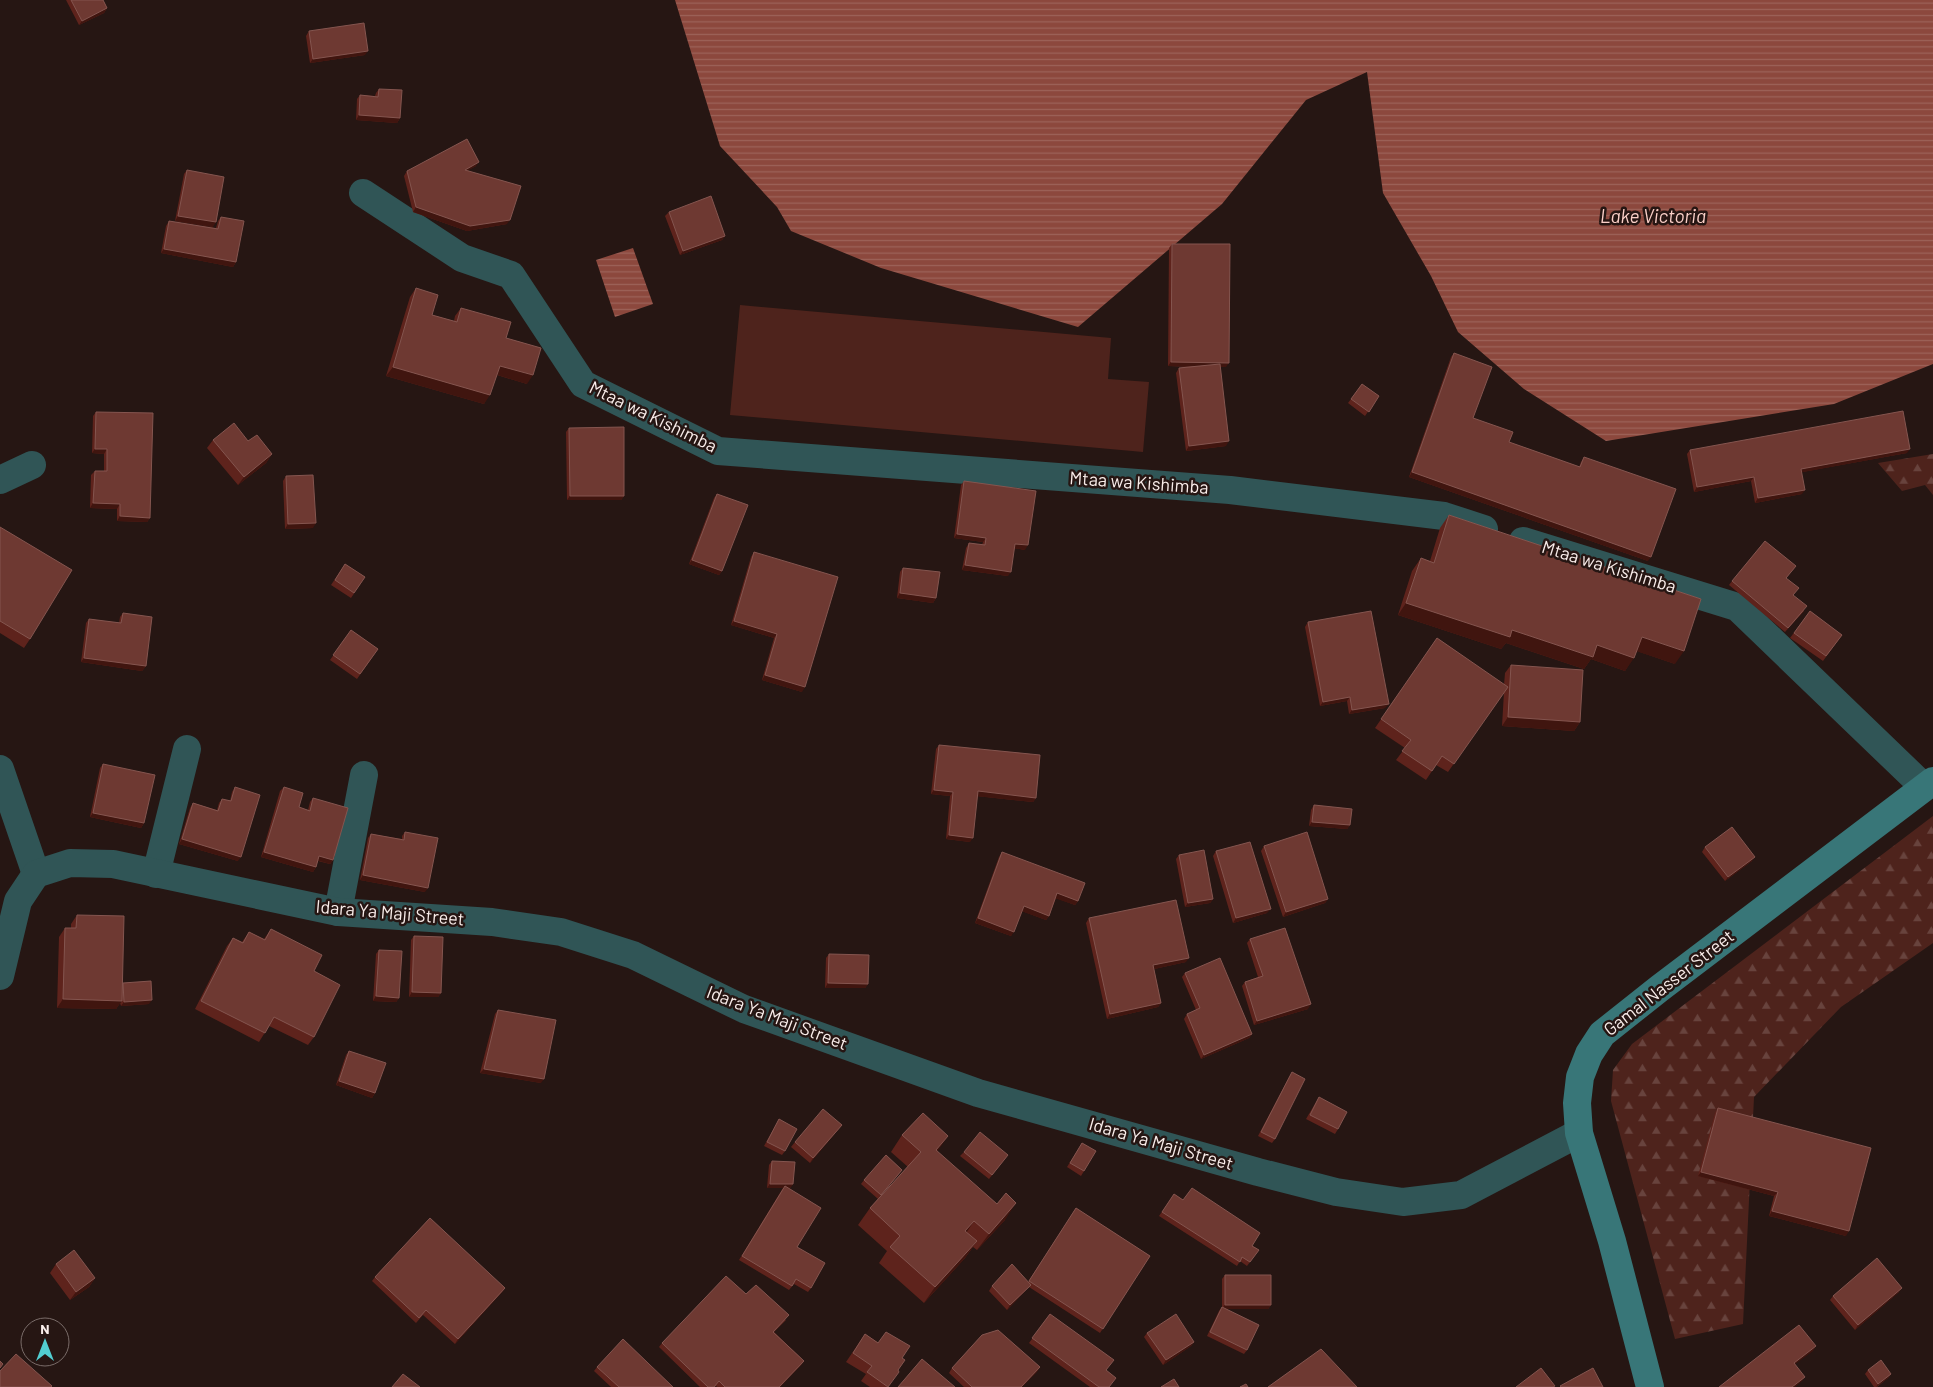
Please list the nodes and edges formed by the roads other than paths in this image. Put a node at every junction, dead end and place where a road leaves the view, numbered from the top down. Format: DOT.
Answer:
graph roads {
  1 [pos="363,193"];
  2 [pos="32,465"];
  3 [pos="0,480"];
  4 [pos="187,749"];
  5 [pos="0,769"];
  6 [pos="364,775"];
  7 [pos="1928,784"];
  8 [pos="36,874"];
  9 [pos="156,874"];
  10 [pos="338,912"];
  11 [pos="0,976"];
  12 [pos="1579,1133"];
  13 [pos="1650,1387"];
  1 -- 7 [label="street, Mtaa wa Kishimba"];
  2 -- 3 [label="street"];
  4 -- 9 [label="street"];
  5 -- 8 [label="street"];
  6 -- 10 [label="street"];
  7 -- 12 [label="main road, Gamal Nasser Street"];
  8 -- 9 [label="street, Idara Ya Maji Street"];
  8 -- 11 [label="street"];
  9 -- 10 [label="street, Idara Ya Maji Street"];
  10 -- 12 [label="street, Idara Ya Maji Street"];
  12 -- 13 [label="main road, Gamal Nasser Street"];
}
